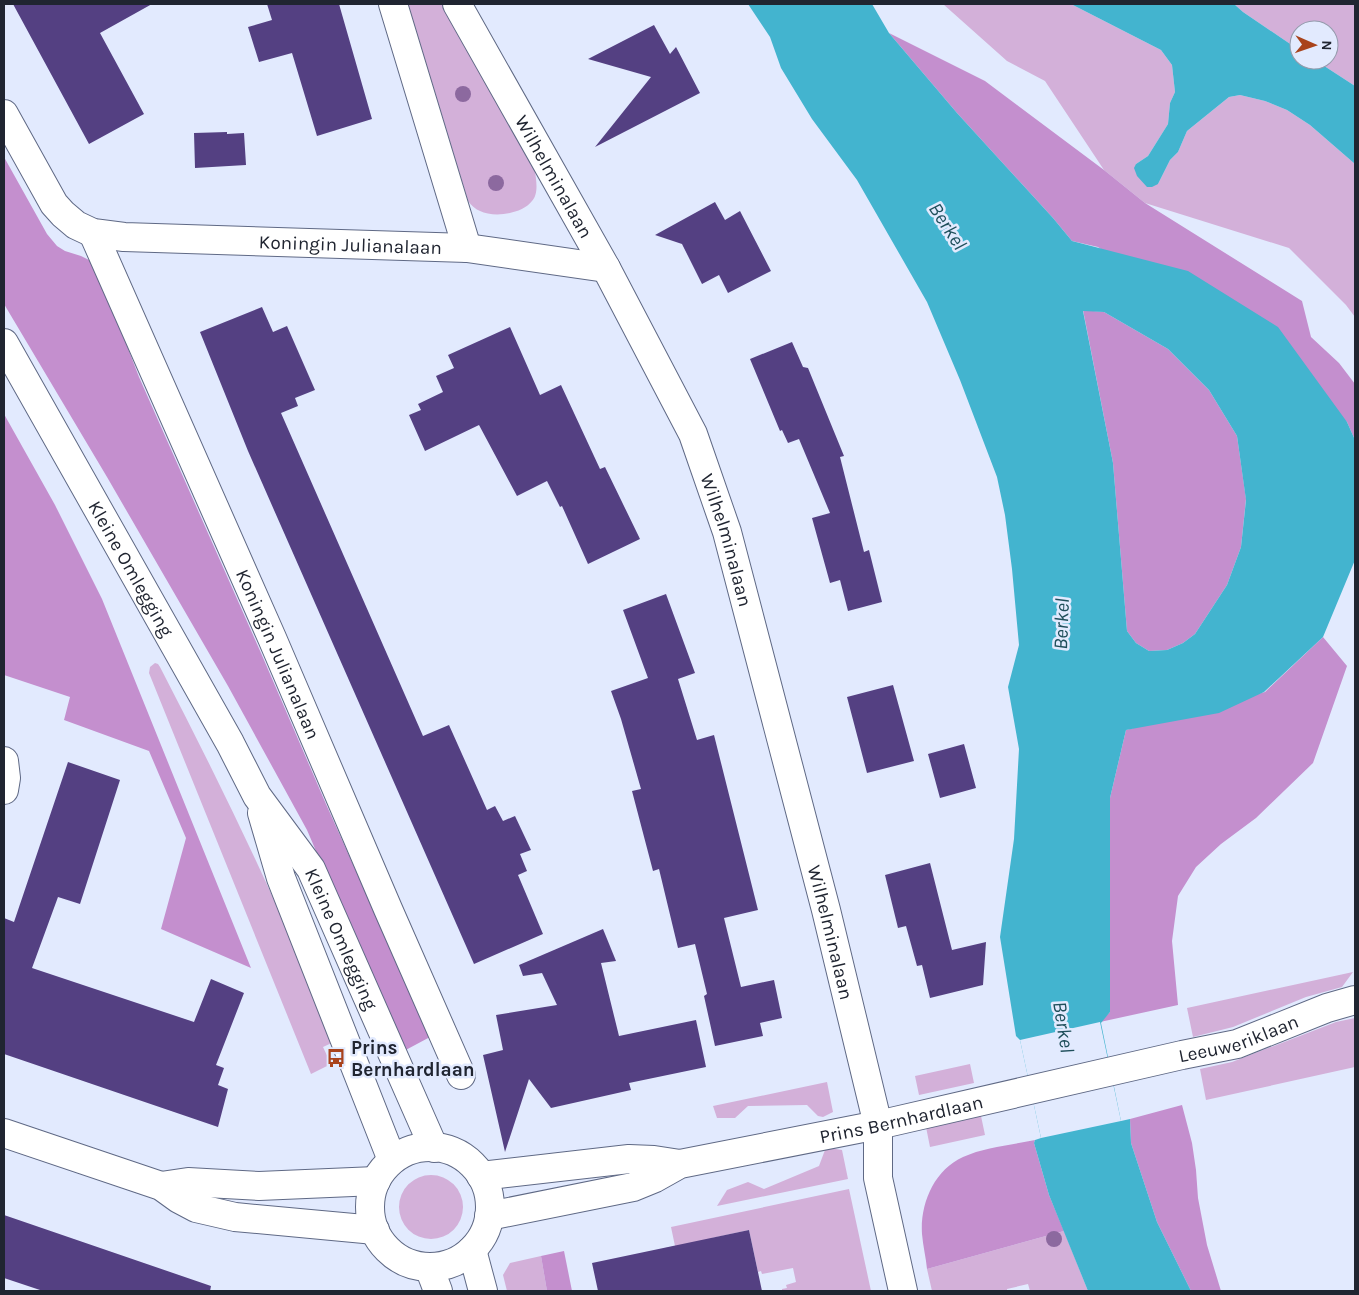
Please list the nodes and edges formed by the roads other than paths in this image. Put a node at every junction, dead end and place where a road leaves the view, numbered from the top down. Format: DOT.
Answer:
graph roads {
  1 [pos="393,4"];
  2 [pos="457,4"];
  3 [pos="4,114"];
  4 [pos="93,233"];
  5 [pos="467,248"];
  6 [pos="606,268"];
  7 [pos="4,343"];
  8 [pos="4,761"];
  9 [pos="4,790"];
  10 [pos="257,796"];
  11 [pos="1355,1000"];
  12 [pos="1120,1069"];
  13 [pos="461,1075"];
  14 [pos="878,1125"];
  15 [pos="4,1133"];
  16 [pos="434,1148"];
  17 [pos="392,1160"];
  18 [pos="680,1164"];
  19 [pos="480,1176"];
  20 [pos="376,1182"];
  21 [pos="160,1186"];
  22 [pos="489,1216"];
  23 [pos="374,1230"];
  24 [pos="472,1250"];
  25 [pos="433,1279"];
  26 [pos="483,1291"];
  27 [pos="903,1291"];
  1 -- 5 [label="street"];
  2 -- 6 [label="street, Wilhelminalaan"];
  3 -- 4 [label="street, Koningin Julianalaan"];
  4 -- 5 [label="street, Koningin Julianalaan"];
  4 -- 13 [label="street, Koningin Julianalaan"];
  5 -- 6 [label="street, Koningin Julianalaan"];
  6 -- 14 [label="street, Wilhelminalaan"];
  7 -- 10 [label="street, Kleine Omlegging"];
  8 -- 9 [label="street"];
  10 -- 16 [label="street, Kleine Omlegging"];
  10 -- 17 [label="street, Kleine Omlegging"];
  11 -- 12 [label="street, Leeuweriklaan"];
  12 -- 14 [label="street, Prins Bernhardlaan"];
  14 -- 18 [label="street, Prins Bernhardlaan"];
  14 -- 27 [label="street, Wilhelminalaan"];
  15 -- 21 [label="street"];
  16 -- 17 [label="street"];
  16 -- 19 [label="street"];
  17 -- 20 [label="street"];
  18 -- 19 [label="street, Prins Bernhardlaan"];
  18 -- 22 [label="street, Prins Bernhardlaan"];
  19 -- 22 [label="street"];
  20 -- 21 [label="street"];
  20 -- 23 [label="street"];
  21 -- 23 [label="street"];
  22 -- 24 [label="street"];
  23 -- 25 [label="street"];
  24 -- 25 [label="street"];
  24 -- 26 [label="street"];
}
